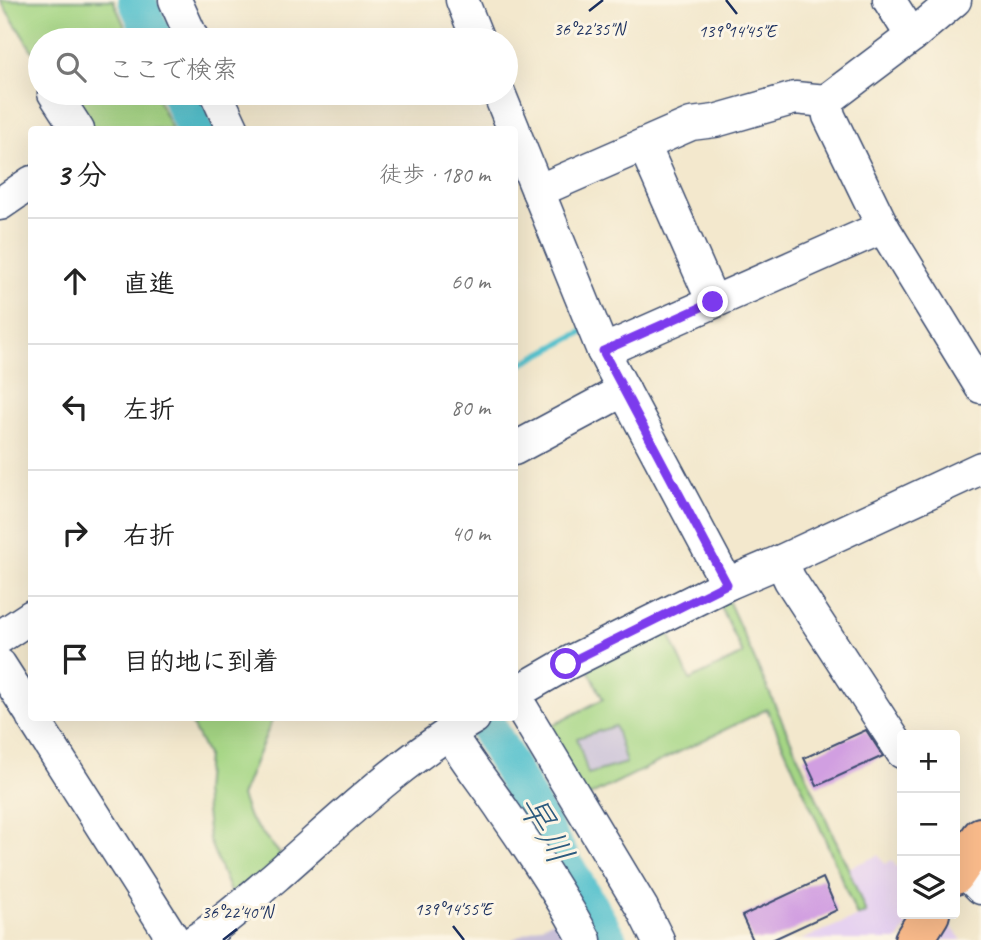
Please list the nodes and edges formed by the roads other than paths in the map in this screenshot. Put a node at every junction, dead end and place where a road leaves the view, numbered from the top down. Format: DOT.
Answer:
graph roads {
  1 [pos="175,0"];
  2 [pos="462,0"];
  3 [pos="889,0"];
  4 [pos="955,0"];
  5 [pos="188,28"];
  6 [pos="473,28"];
  7 [pos="912,36"];
  8 [pos="826,101"];
  9 [pos="62,105"];
  10 [pos="222,105"];
  11 [pos="504,105"];
  12 [pos="75,126"];
  13 [pos="231,126"];
  14 [pos="512,126"];
  15 [pos="518,140"];
  16 [pos="644,145"];
  17 [pos="28,184"];
  18 [pos="538,191"];
  19 [pos="0,204"];
  20 [pos="883,227"];
  21 [pos="713,302"];
  22 [pos="603,351"];
  23 [pos="981,387"];
  24 [pos="624,390"];
  25 [pos="518,447"];
  26 [pos="981,468"];
  27 [pos="781,561"];
  28 [pos="727,584"];
  29 [pos="28,619"];
  30 [pos="0,637"];
  31 [pos="0,665"];
  32 [pos="518,692"];
  33 [pos="518,701"];
  34 [pos="28,710"];
  35 [pos="35,721"];
  36 [pos="461,725"];
  37 [pos="897,744"];
  38 [pos="927,919"];
  39 [pos="174,940"];
  40 [pos="195,940"];
  41 [pos="585,940"];
  42 [pos="658,940"];
  43 [pos="914,940"];
  1 -- 5 [label="street"];
  2 -- 6 [label="street"];
  3 -- 7 [label="street"];
  4 -- 7 [label="street"];
  7 -- 8 [label="street"];
  8 -- 16 [label="street"];
  8 -- 20 [label="street"];
  9 -- 12 [label="street"];
  10 -- 13 [label="street"];
  11 -- 14 [label="street"];
  15 -- 18 [label="street"];
  16 -- 18 [label="street"];
  16 -- 21 [label="street"];
  17 -- 19 [label="street"];
  18 -- 22 [label="street"];
  20 -- 21 [label="street"];
  20 -- 23 [label="street"];
  21 -- 22 [label="street"];
  22 -- 24 [label="street"];
  24 -- 25 [label="street"];
  24 -- 28 [label="street"];
  26 -- 27 [label="street"];
  27 -- 28 [label="street"];
  27 -- 37 [label="street"];
  28 -- 32 [label="street"];
  29 -- 30 [label="street"];
  31 -- 34 [label="street"];
  33 -- 42 [label="street"];
  35 -- 39 [label="street"];
  36 -- 40 [label="street"];
  36 -- 41 [label="street"];
  38 -- 43 [label="highway"];
}
